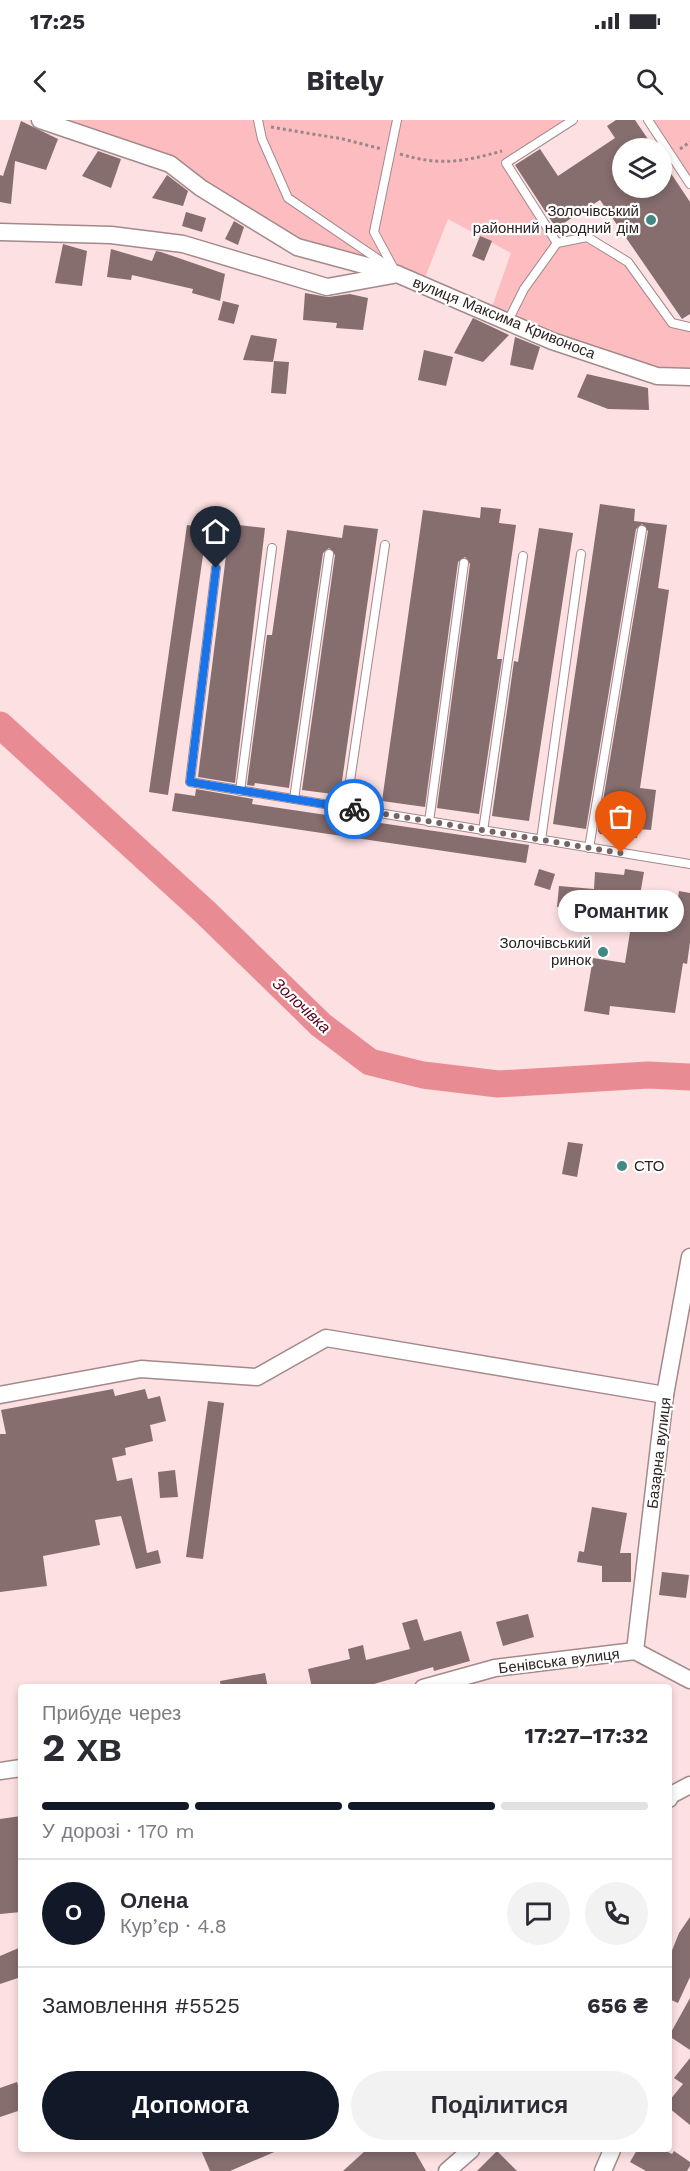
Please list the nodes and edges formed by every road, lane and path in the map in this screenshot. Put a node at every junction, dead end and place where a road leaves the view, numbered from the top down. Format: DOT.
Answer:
graph roads {
  1 [pos="40,120"];
  2 [pos="258,120"];
  3 [pos="397,120"];
  4 [pos="573,120"];
  5 [pos="648,120"];
  6 [pos="690,184"];
  7 [pos="0,232"];
  8 [pos="557,243"];
  9 [pos="397,274"];
  10 [pos="508,321"];
  11 [pos="690,327"];
  12 [pos="690,377"];
  13 [pos="642,530"];
  14 [pos="385,545"];
  15 [pos="272,548"];
  16 [pos="329,554"];
  17 [pos="581,554"];
  18 [pos="522,556"];
  19 [pos="464,563"];
  20 [pos="216,568"];
  21 [pos="240,790"];
  22 [pos="294,799"];
  23 [pos="346,808"];
  24 [pos="429,822"];
  25 [pos="483,831"];
  26 [pos="541,840"];
  27 [pos="590,848"];
  28 [pos="690,864"];
  29 [pos="690,1257"];
  30 [pos="0,1395"];
  31 [pos="665,1395"];
  32 [pos="635,1651"];
  33 [pos="690,1680"];
  34 [pos="437,1684"];
  35 [pos="18,1768"];
  36 [pos="0,1771"];
  37 [pos="690,1785"];
  38 [pos="672,1796"];
  39 [pos="469,2152"];
  40 [pos="611,2152"];
  41 [pos="447,2171"];
  42 [pos="603,2171"];
  1 -- 9 [label="street"];
  2 -- 9 [label="lane"];
  3 -- 9 [label="lane"];
  4 -- 8 [label="lane"];
  5 -- 6 [label="lane"];
  7 -- 9 [label="street, вулиця Максима Кривоноса"];
  8 -- 10 [label="lane"];
  8 -- 11 [label="lane"];
  9 -- 10 [label="street, вулиця Максима Кривоноса"];
  10 -- 12 [label="street, вулиця Максима Кривоноса"];
  13 -- 27 [label="lane"];
  14 -- 23 [label="lane"];
  15 -- 21 [label="lane"];
  16 -- 22 [label="lane"];
  17 -- 26 [label="lane"];
  18 -- 25 [label="lane"];
  19 -- 24 [label="lane"];
  20 -- 21 [label="lane"];
  21 -- 22 [label="lane"];
  22 -- 23 [label="lane"];
  23 -- 24 [label="lane"];
  24 -- 25 [label="lane"];
  25 -- 26 [label="lane"];
  26 -- 27 [label="lane"];
  27 -- 28 [label="lane"];
  29 -- 31 [label="street, Базарна вулиця"];
  30 -- 31 [label="street"];
  31 -- 32 [label="street, Базарна вулиця"];
  32 -- 33 [label="street, Бенівська вулиця"];
  32 -- 34 [label="street, Бенівська вулиця"];
  35 -- 36 [label="street"];
  37 -- 38 [label="street"];
  39 -- 41 [label="street"];
  40 -- 42 [label="street"];
}
